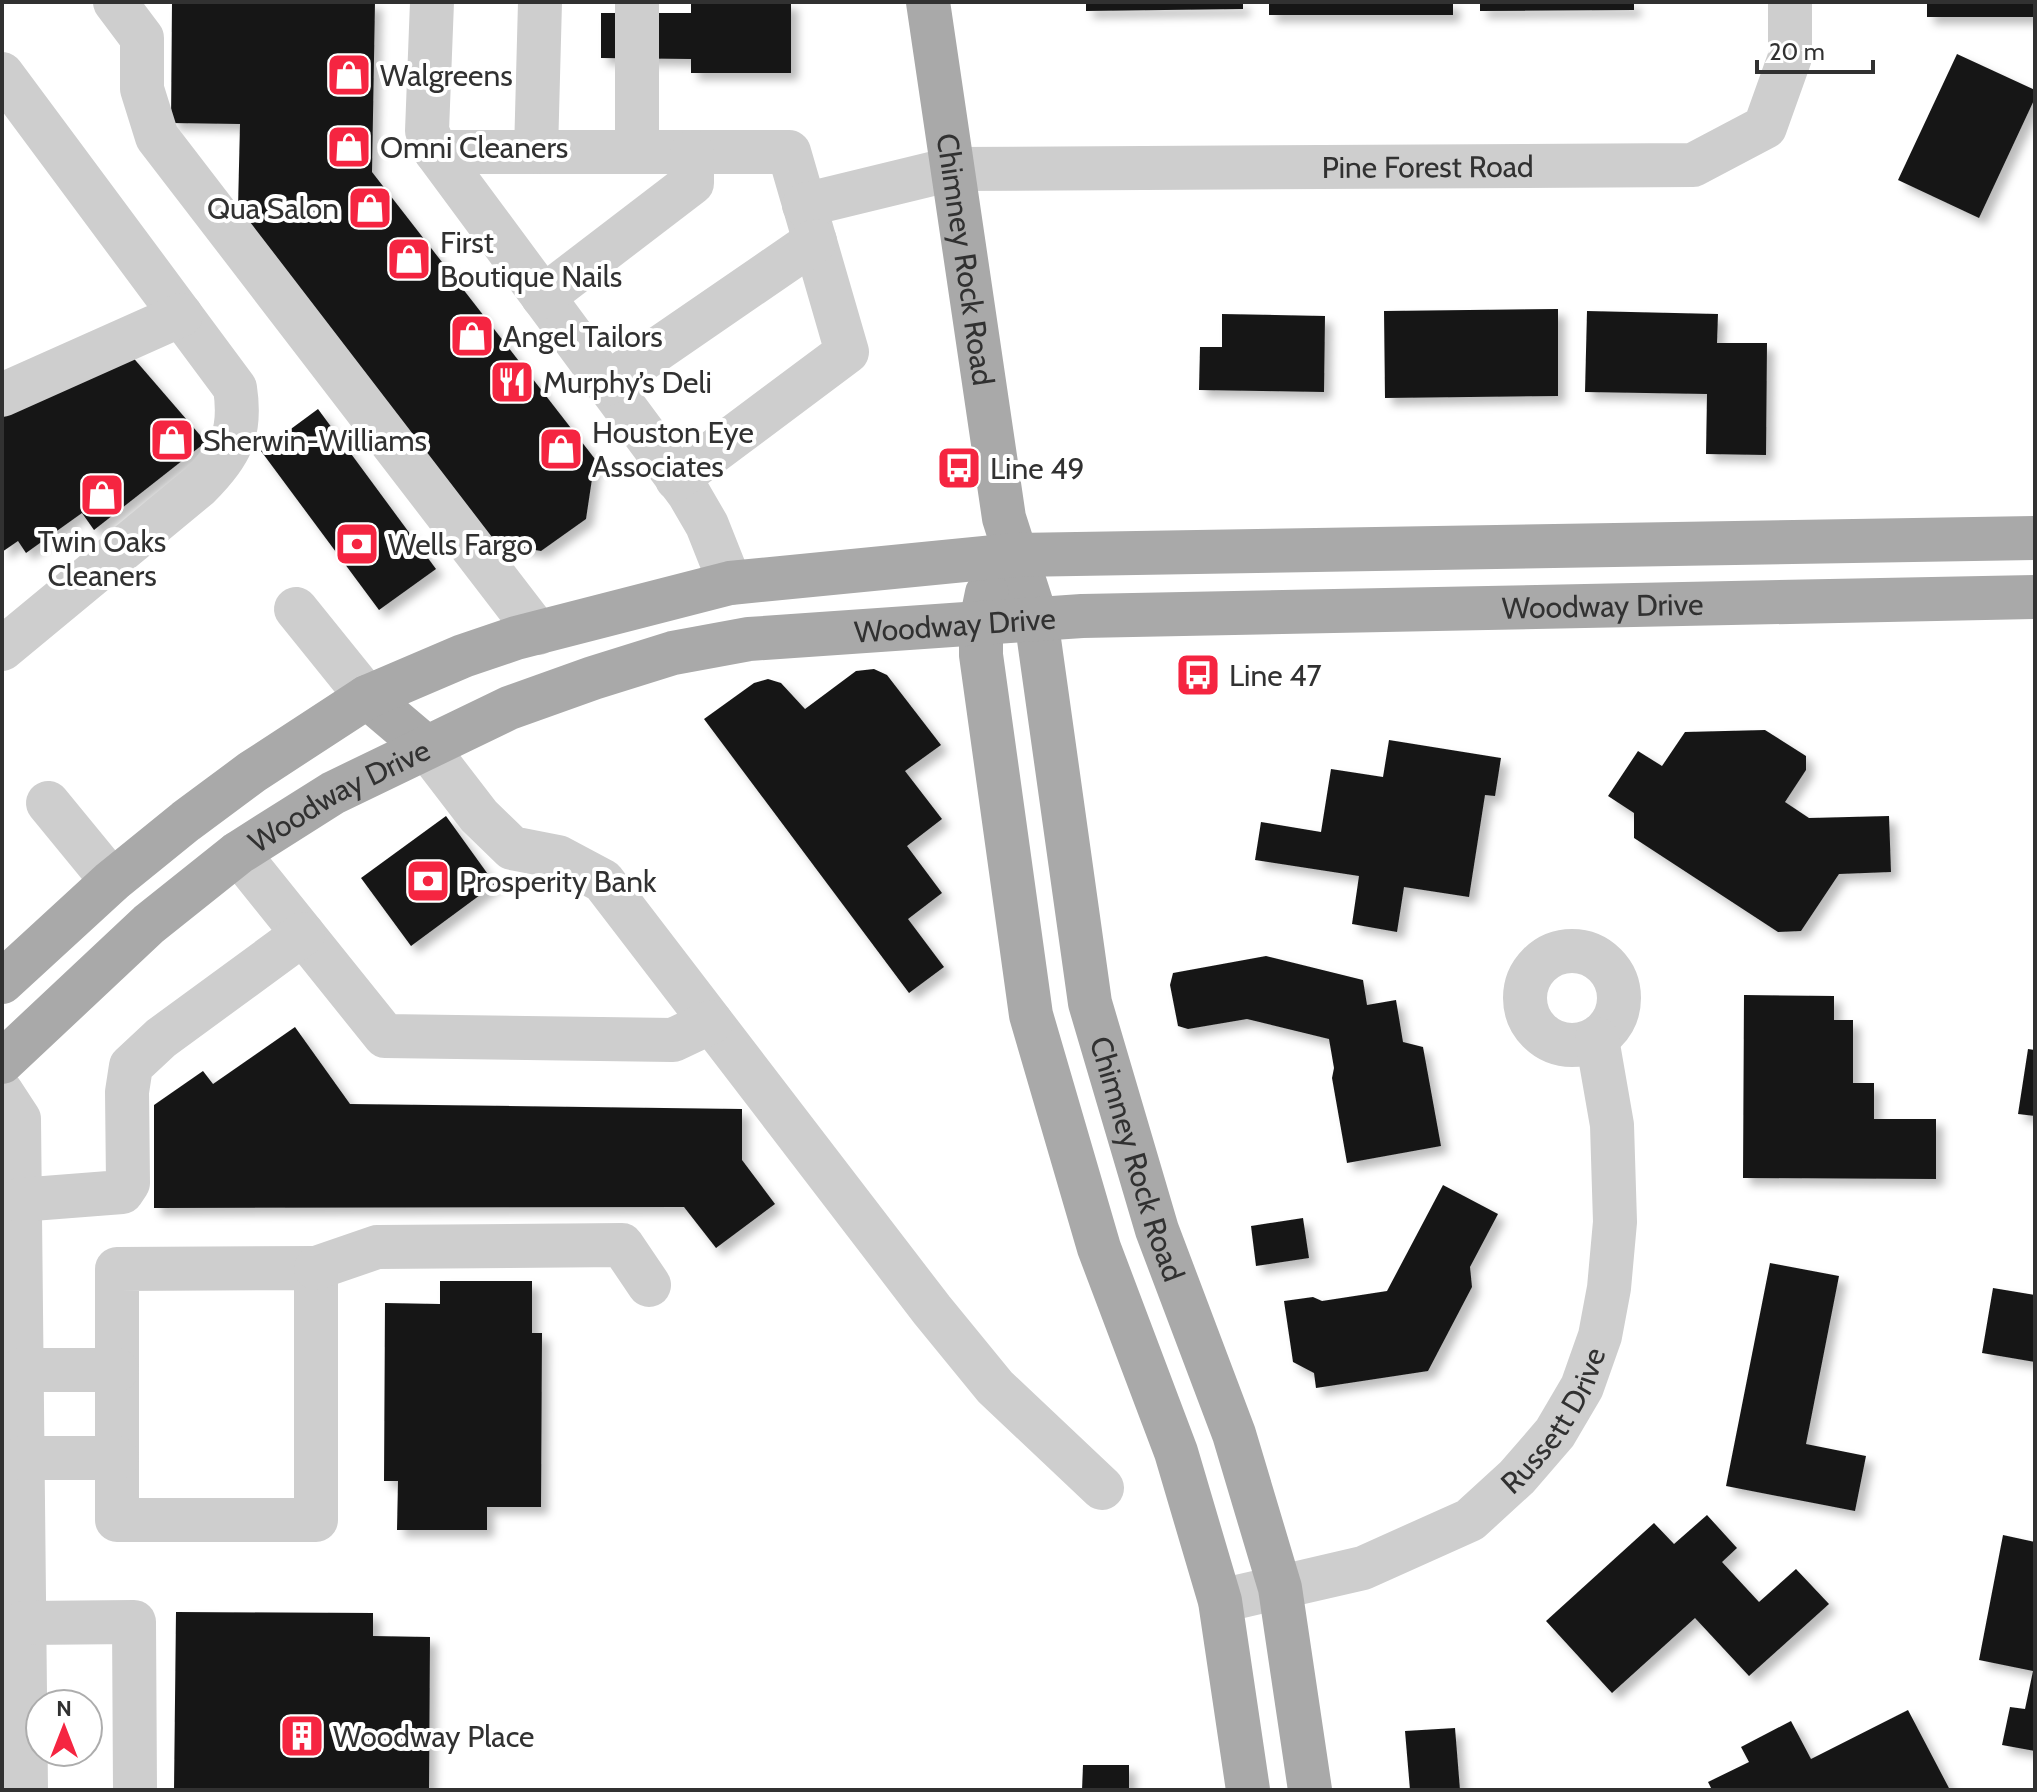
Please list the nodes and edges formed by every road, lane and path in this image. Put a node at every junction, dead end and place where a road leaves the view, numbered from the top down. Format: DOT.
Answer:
graph roads {
  1 [pos="115,2"];
  2 [pos="432,2"];
  3 [pos="540,2"];
  4 [pos="637,2"];
  5 [pos="928,2"];
  6 [pos="1790,2"];
  7 [pos="2,74"];
  8 [pos="436,152"];
  9 [pos="536,152"];
  10 [pos="637,152"];
  11 [pos="692,152"];
  12 [pos="952,169"];
  13 [pos="810,223"];
  14 [pos="543,297"];
  15 [pos="181,315"];
  16 [pos="607,384"];
  17 [pos="2,395"];
  18 [pos="677,479"];
  19 [pos="2035,538"];
  20 [pos="1005,543"];
  21 [pos="1678,545"];
  22 [pos="730,583"];
  23 [pos="2035,597"];
  24 [pos="1680,604"];
  25 [pos="296,609"];
  26 [pos="1036,618"];
  27 [pos="981,622"];
  28 [pos="538,633"];
  29 [pos="2,649"];
  30 [pos="367,697"];
  31 [pos="426,747"];
  32 [pos="48,803"];
  33 [pos="238,853"];
  34 [pos="112,881"];
  35 [pos="303,934"];
  36 [pos="2,982"];
  37 [pos="711,1022"];
  38 [pos="1597,1039"];
  39 [pos="2,1062"];
  40 [pos="2,1093"];
  41 [pos="19,1200"];
  42 [pos="316,1268"];
  43 [pos="649,1285"];
  44 [pos="21,1370"];
  45 [pos="117,1370"];
  46 [pos="22,1458"];
  47 [pos="117,1458"];
  48 [pos="1102,1488"];
  49 [pos="1280,1588"];
  50 [pos="1220,1601"];
  51 [pos="24,1623"];
  52 [pos="26,1790"];
  53 [pos="135,1790"];
  54 [pos="1248,1790"];
  55 [pos="1310,1790"];
  1 -- 28 [label="street"];
  2 -- 8 [label="street"];
  3 -- 9 [label="street"];
  4 -- 10 [label="street"];
  5 -- 12 [label="main road, Chimney Rock Road"];
  6 -- 12 [label="street, Pine Forest Road"];
  7 -- 15 [label="street"];
  8 -- 9 [label="street"];
  8 -- 14 [label="street"];
  9 -- 10 [label="street"];
  10 -- 11 [label="street"];
  11 -- 13 [label="street"];
  11 -- 14 [label="street"];
  12 -- 13 [label="street, Pine Forest Road"];
  12 -- 20 [label="main road, Chimney Rock Road"];
  13 -- 16 [label="street"];
  13 -- 18 [label="street"];
  14 -- 16 [label="street"];
  15 -- 17 [label="street"];
  15 -- 29 [label="street"];
  16 -- 18 [label="street"];
  18 -- 22 [label="street"];
  19 -- 21 [label="main road, Woodway Drive"];
  20 -- 21 [label="main road, Woodway Drive"];
  20 -- 22 [label="main road, Woodway Drive"];
  20 -- 26 [label="main road, Chimney Rock Road"];
  20 -- 27 [label="main road, Chimney Rock Road"];
  21 -- 24 [label="main road"];
  22 -- 28 [label="main road, Woodway Drive"];
  23 -- 24 [label="main road, Woodway Drive"];
  24 -- 26 [label="main road, Woodway Drive"];
  25 -- 30 [label="street"];
  26 -- 27 [label="main road, Woodway Drive"];
  26 -- 49 [label="main road, Chimney Rock Road"];
  27 -- 31 [label="main road, Woodway Drive"];
  27 -- 50 [label="main road, Chimney Rock Road"];
  28 -- 30 [label="main road, Woodway Drive"];
  30 -- 31 [label="main road"];
  30 -- 34 [label="main road, Woodway Drive"];
  31 -- 33 [label="main road, Woodway Drive"];
  31 -- 37 [label="street"];
  32 -- 34 [label="street"];
  33 -- 35 [label="street"];
  33 -- 39 [label="main road, Woodway Drive"];
  34 -- 36 [label="main road, Woodway Drive"];
  35 -- 37 [label="street"];
  35 -- 41 [label="street"];
  37 -- 48 [label="street"];
  38 -- 49 [label="street, Russett Drive"];
  40 -- 41 [label="street"];
  41 -- 44 [label="street"];
  42 -- 43 [label="street"];
  42 -- 45 [label="street"];
  42 -- 47 [label="street"];
  44 -- 45 [label="street"];
  44 -- 46 [label="street"];
  45 -- 47 [label="street"];
  46 -- 47 [label="street"];
  46 -- 51 [label="street"];
  49 -- 50 [label="street, Russett Drive"];
  49 -- 55 [label="main road, Chimney Rock Road"];
  50 -- 54 [label="main road, Chimney Rock Road"];
  51 -- 52 [label="street"];
  51 -- 53 [label="street"];
}
